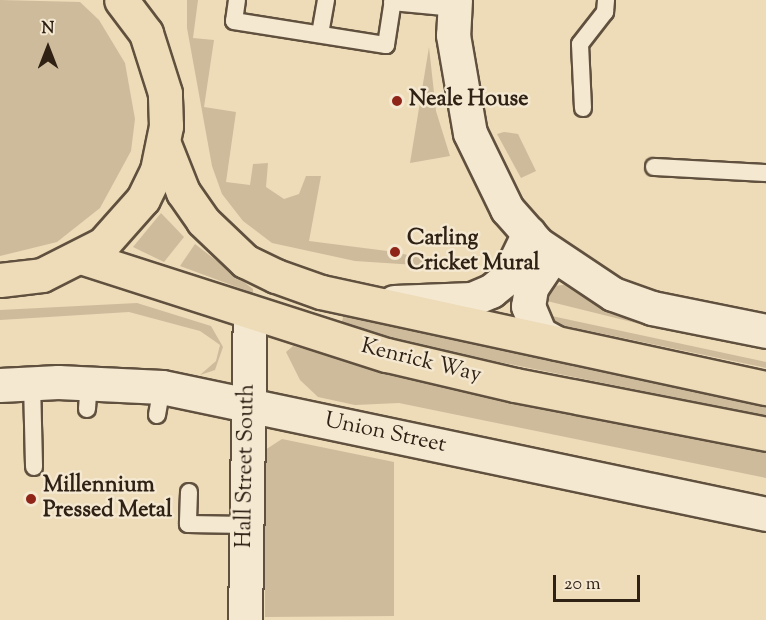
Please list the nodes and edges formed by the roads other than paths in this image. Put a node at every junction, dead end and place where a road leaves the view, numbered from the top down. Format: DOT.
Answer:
graph roads {
  1 [pos="121,0"];
  2 [pos="145,0"];
  3 [pos="237,0"];
  4 [pos="326,0"];
  5 [pos="606,0"];
  6 [pos="392,1"];
  7 [pos="455,4"];
  8 [pos="146,33"];
  9 [pos="320,34"];
  10 [pos="583,108"];
  11 [pos="164,144"];
  12 [pos="654,167"];
  13 [pos="766,173"];
  14 [pos="529,233"];
  15 [pos="553,255"];
  16 [pos="84,258"];
  17 [pos="0,280"];
  18 [pos="371,303"];
  19 [pos="250,312"];
  20 [pos="766,331"];
  21 [pos="556,343"];
  22 [pos="32,383"];
  23 [pos="0,385"];
  24 [pos="766,388"];
  25 [pos="248,405"];
  26 [pos="766,434"];
  27 [pos="34,467"];
  28 [pos="189,492"];
  29 [pos="766,514"];
  30 [pos="240,541"];
  31 [pos="245,620"];
  1 -- 8 [label="main road"];
  2 -- 8 [label="main road"];
  3 -- 9 [label="lane"];
  4 -- 9 [label="lane"];
  5 -- 10 [label="lane"];
  6 -- 7 [label="lane"];
  6 -- 9 [label="lane"];
  7 -- 14 [label="street"];
  8 -- 11 [label="main road"];
  11 -- 16 [label="main road"];
  11 -- 18 [label="main road, Kenrick Way"];
  12 -- 13 [label="lane"];
  14 -- 15 [label="street"];
  14 -- 18 [label="street"];
  15 -- 20 [label="street"];
  15 -- 21 [label="street"];
  16 -- 17 [label="main road"];
  16 -- 19 [label="main road, Kenrick Way"];
  18 -- 21 [label="main road, Kenrick Way"];
  19 -- 25 [label="street, Hall Street South"];
  19 -- 26 [label="main road, Kenrick Way"];
  21 -- 24 [label="main road, Kenrick Way"];
  22 -- 23 [label="street, Union Street"];
  22 -- 25 [label="street, Union Street"];
  22 -- 27 [label="lane"];
  25 -- 29 [label="street, Union Street"];
  25 -- 30 [label="street, Hall Street South"];
  28 -- 30 [label="lane"];
  30 -- 31 [label="street, Hall Street South"];
}
